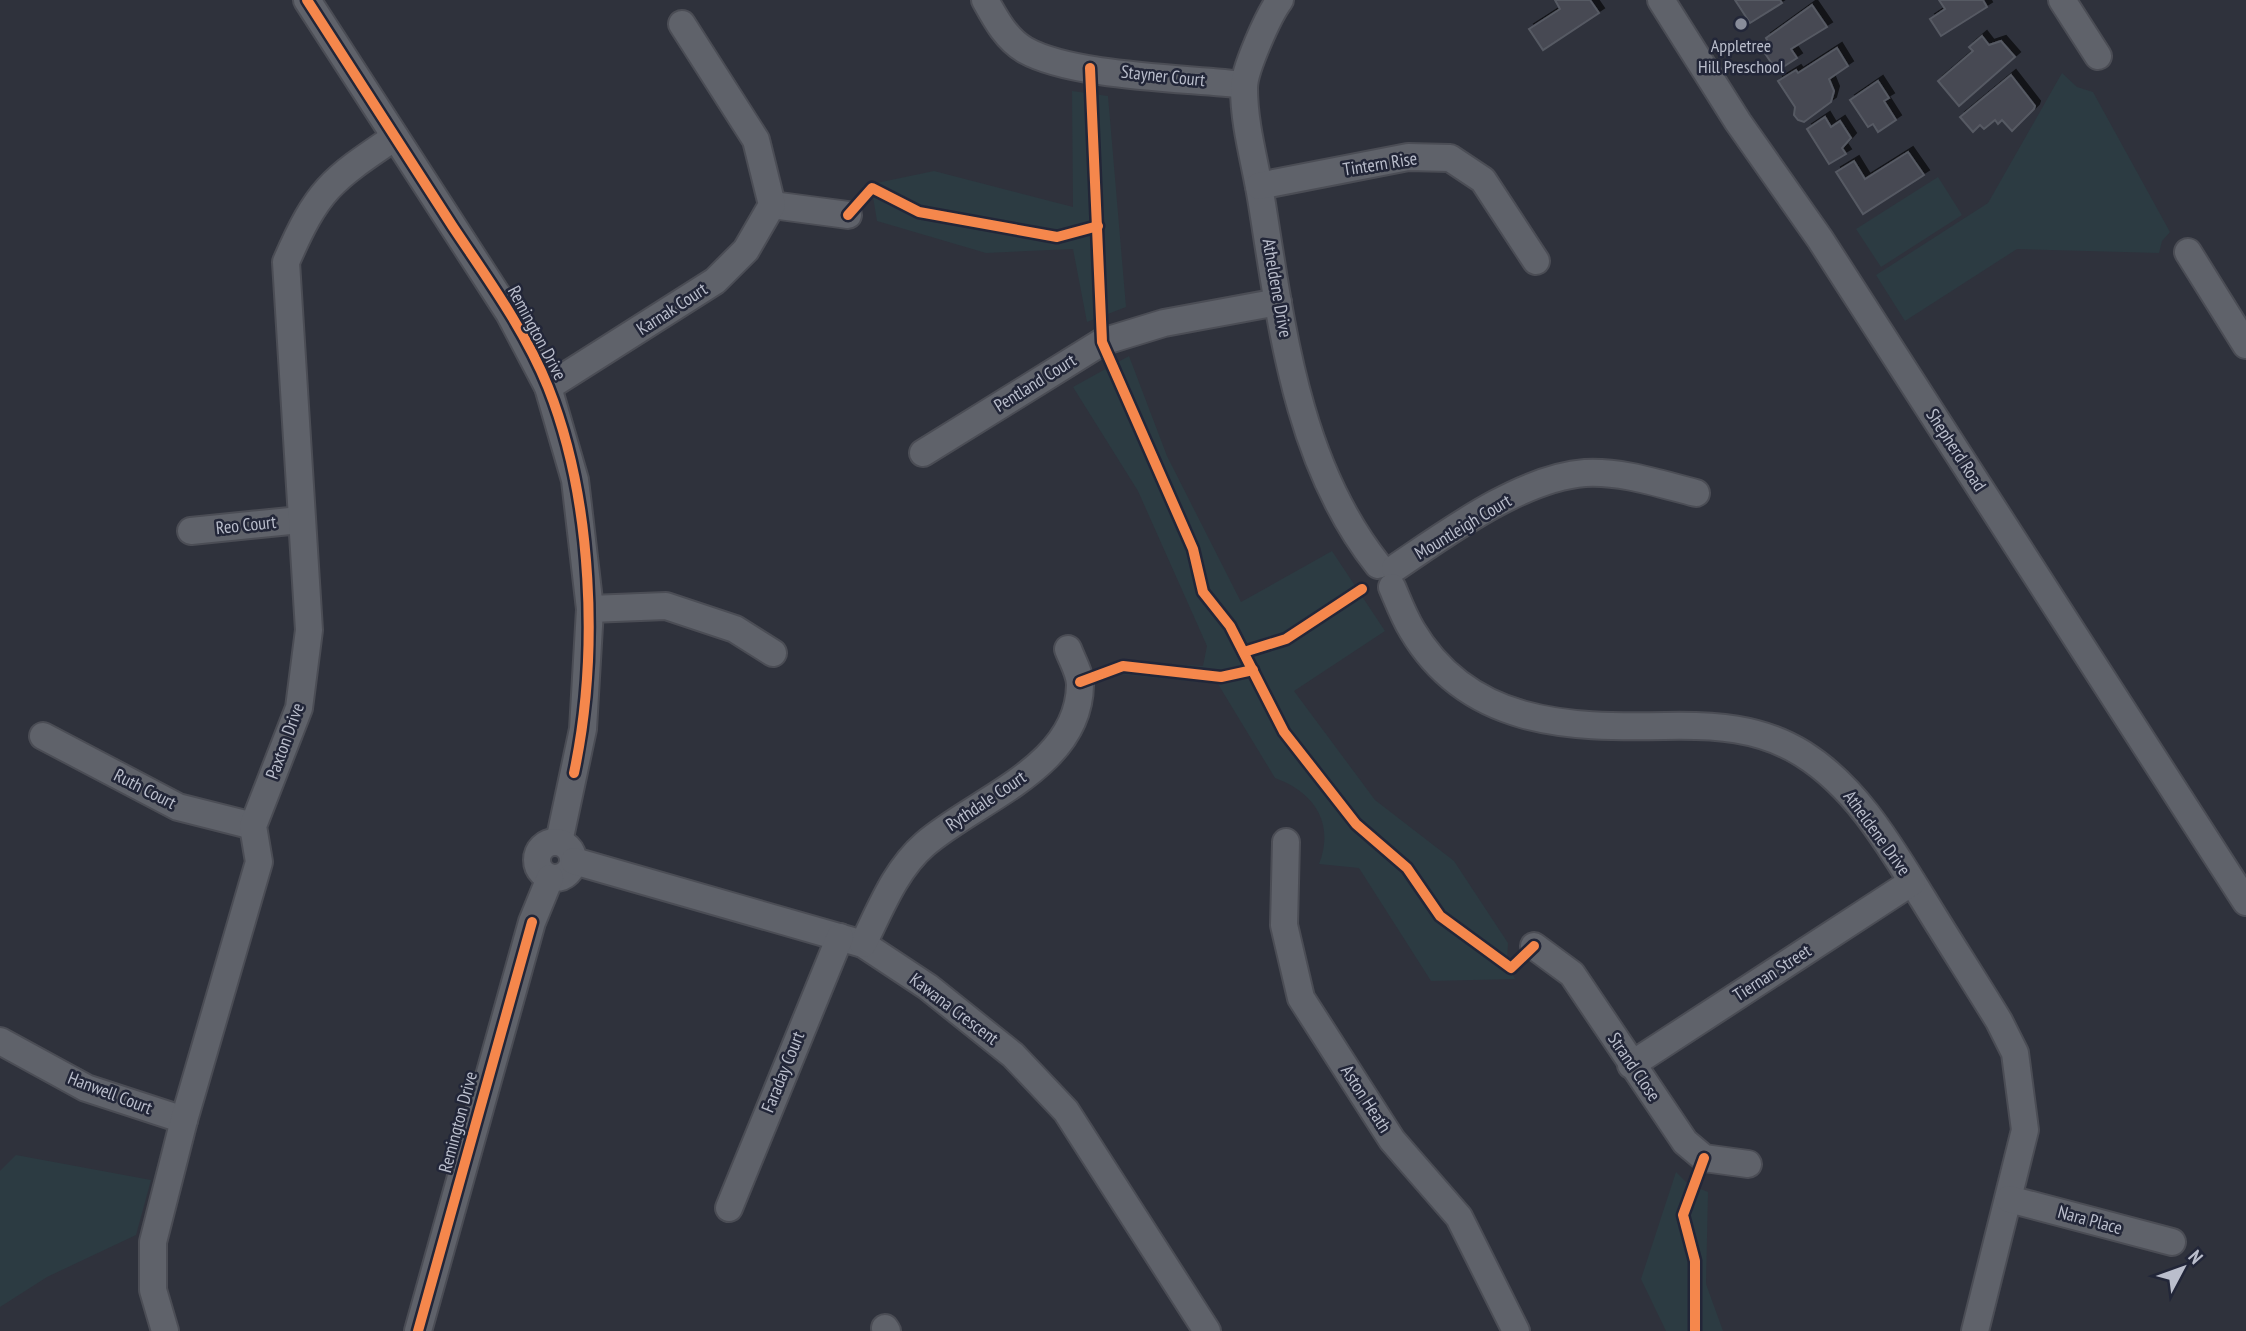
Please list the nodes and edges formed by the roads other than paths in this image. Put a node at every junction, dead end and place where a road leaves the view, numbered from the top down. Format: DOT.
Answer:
graph roads {
  1 [pos="307,0"];
  2 [pos="985,0"];
  3 [pos="1280,0"];
  4 [pos="1661,0"];
  5 [pos="2062,0"];
  6 [pos="682,24"];
  7 [pos="2098,56"];
  8 [pos="1244,85"];
  9 [pos="395,137"];
  10 [pos="1259,186"];
  11 [pos="772,205"];
  12 [pos="848,215"];
  13 [pos="2188,252"];
  14 [pos="1536,261"];
  15 [pos="1278,302"];
  16 [pos="2246,345"];
  17 [pos="548,387"];
  18 [pos="923,453"];
  19 [pos="1696,493"];
  20 [pos="300,520"];
  21 [pos="191,531"];
  22 [pos="1388,574"];
  23 [pos="590,609"];
  24 [pos="1068,649"];
  25 [pos="773,653"];
  26 [pos="43,736"];
  27 [pos="253,826"];
  28 [pos="1286,842"];
  29 [pos="567,852"];
  30 [pos="1912,882"];
  31 [pos="2246,902"];
  32 [pos="851,941"];
  33 [pos="1534,946"];
  34 [pos="0,1041"];
  35 [pos="1631,1065"];
  36 [pos="184,1120"];
  37 [pos="1748,1164"];
  38 [pos="2009,1199"];
  39 [pos="729,1208"];
  40 [pos="2172,1242"];
  41 [pos="165,1331"];
  42 [pos="418,1331"];
  43 [pos="1207,1331"];
  44 [pos="1516,1331"];
  45 [pos="1975,1331"];
  1 -- 9 [label="street, Remington Drive"];
  2 -- 8 [label="street, Stayner Court"];
  3 -- 8 [label="street, Atheldene Drive"];
  4 -- 31 [label="street, Shepherd Road"];
  5 -- 7 [label="street"];
  6 -- 11 [label="street"];
  8 -- 10 [label="street, Atheldene Drive"];
  9 -- 17 [label="street, Remington Drive"];
  9 -- 20 [label="street, Paxton Drive"];
  10 -- 14 [label="street, Tintern Rise"];
  10 -- 15 [label="street, Atheldene Drive"];
  11 -- 12 [label="street"];
  11 -- 17 [label="street, Karnak Court"];
  13 -- 16 [label="street"];
  15 -- 18 [label="street, Pentland Court"];
  15 -- 22 [label="street, Atheldene Drive"];
  17 -- 23 [label="street, Remington Drive"];
  19 -- 22 [label="street, Mountleigh Court"];
  20 -- 21 [label="street, Reo Court"];
  20 -- 27 [label="street, Paxton Drive"];
  22 -- 30 [label="street, Atheldene Drive"];
  23 -- 25 [label="street"];
  23 -- 29 [label="street, Remington Drive"];
  24 -- 32 [label="street, Rythdale Court"];
  26 -- 27 [label="street, Ruth Court"];
  27 -- 36 [label="street"];
  28 -- 44 [label="street, Aston Heath"];
  29 -- 32 [label="street, Kawana Crescent"];
  29 -- 42 [label="street, Remington Drive"];
  30 -- 35 [label="street, Tiernan Street"];
  30 -- 38 [label="street, Atheldene Drive"];
  32 -- 39 [label="street, Faraday Court"];
  32 -- 43 [label="street, Kawana Crescent"];
  33 -- 35 [label="street, Strand Close"];
  34 -- 36 [label="street, Hanwell Court"];
  35 -- 37 [label="street, Strand Close"];
  36 -- 41 [label="street"];
  38 -- 40 [label="street, Nara Place"];
  38 -- 45 [label="street, Atheldene Drive"];
}
